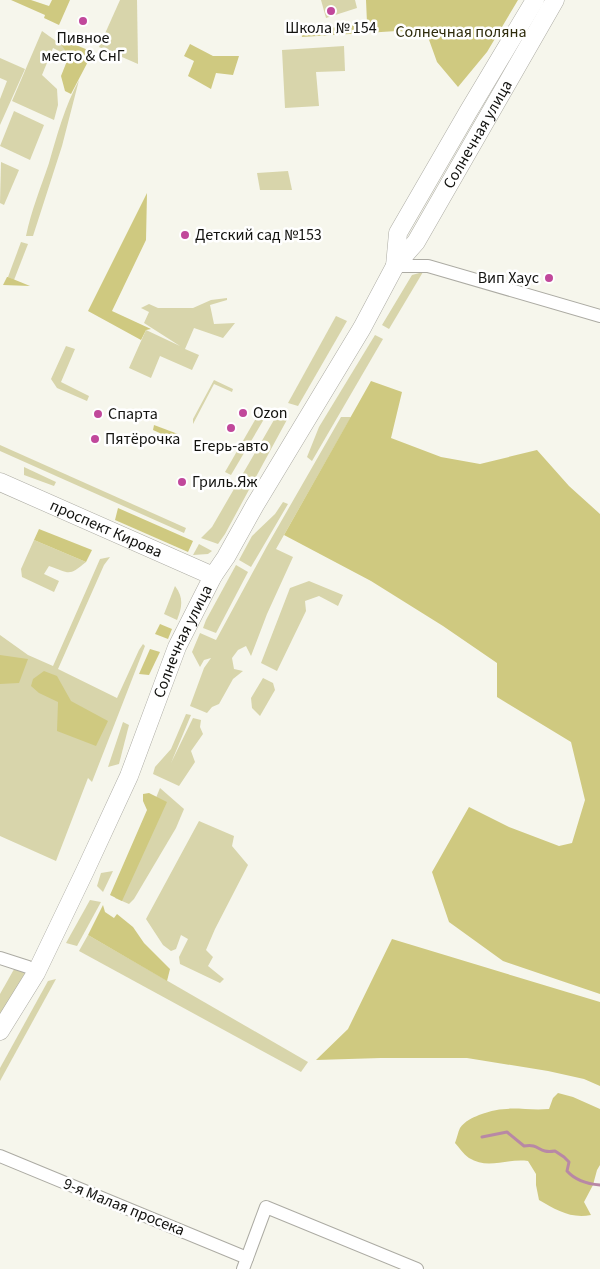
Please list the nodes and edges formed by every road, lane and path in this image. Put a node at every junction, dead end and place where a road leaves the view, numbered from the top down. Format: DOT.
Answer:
graph roads {
  1 [pos="535,0"];
  2 [pos="555,0"];
  3 [pos="395,266"];
  4 [pos="600,316"];
  5 [pos="0,482"];
  6 [pos="212,576"];
  7 [pos="0,958"];
  8 [pos="36,973"];
  9 [pos="0,1031"];
  10 [pos="0,1156"];
  11 [pos="245,1264"];
  12 [pos="417,1269"];
  1 -- 3 [label="main road, Солнечная улица"];
  2 -- 3 [label="main road, Солнечная улица"];
  3 -- 4 [label="street"];
  3 -- 6 [label="main road, Солнечная улица"];
  5 -- 6 [label="main road, проспект Кирова"];
  6 -- 8 [label="main road, Солнечная улица"];
  7 -- 8 [label="street"];
  8 -- 9 [label="main road, Солнечная улица"];
  10 -- 11 [label="street, 9-я Малая просека"];
  11 -- 12 [label="street"];
}
